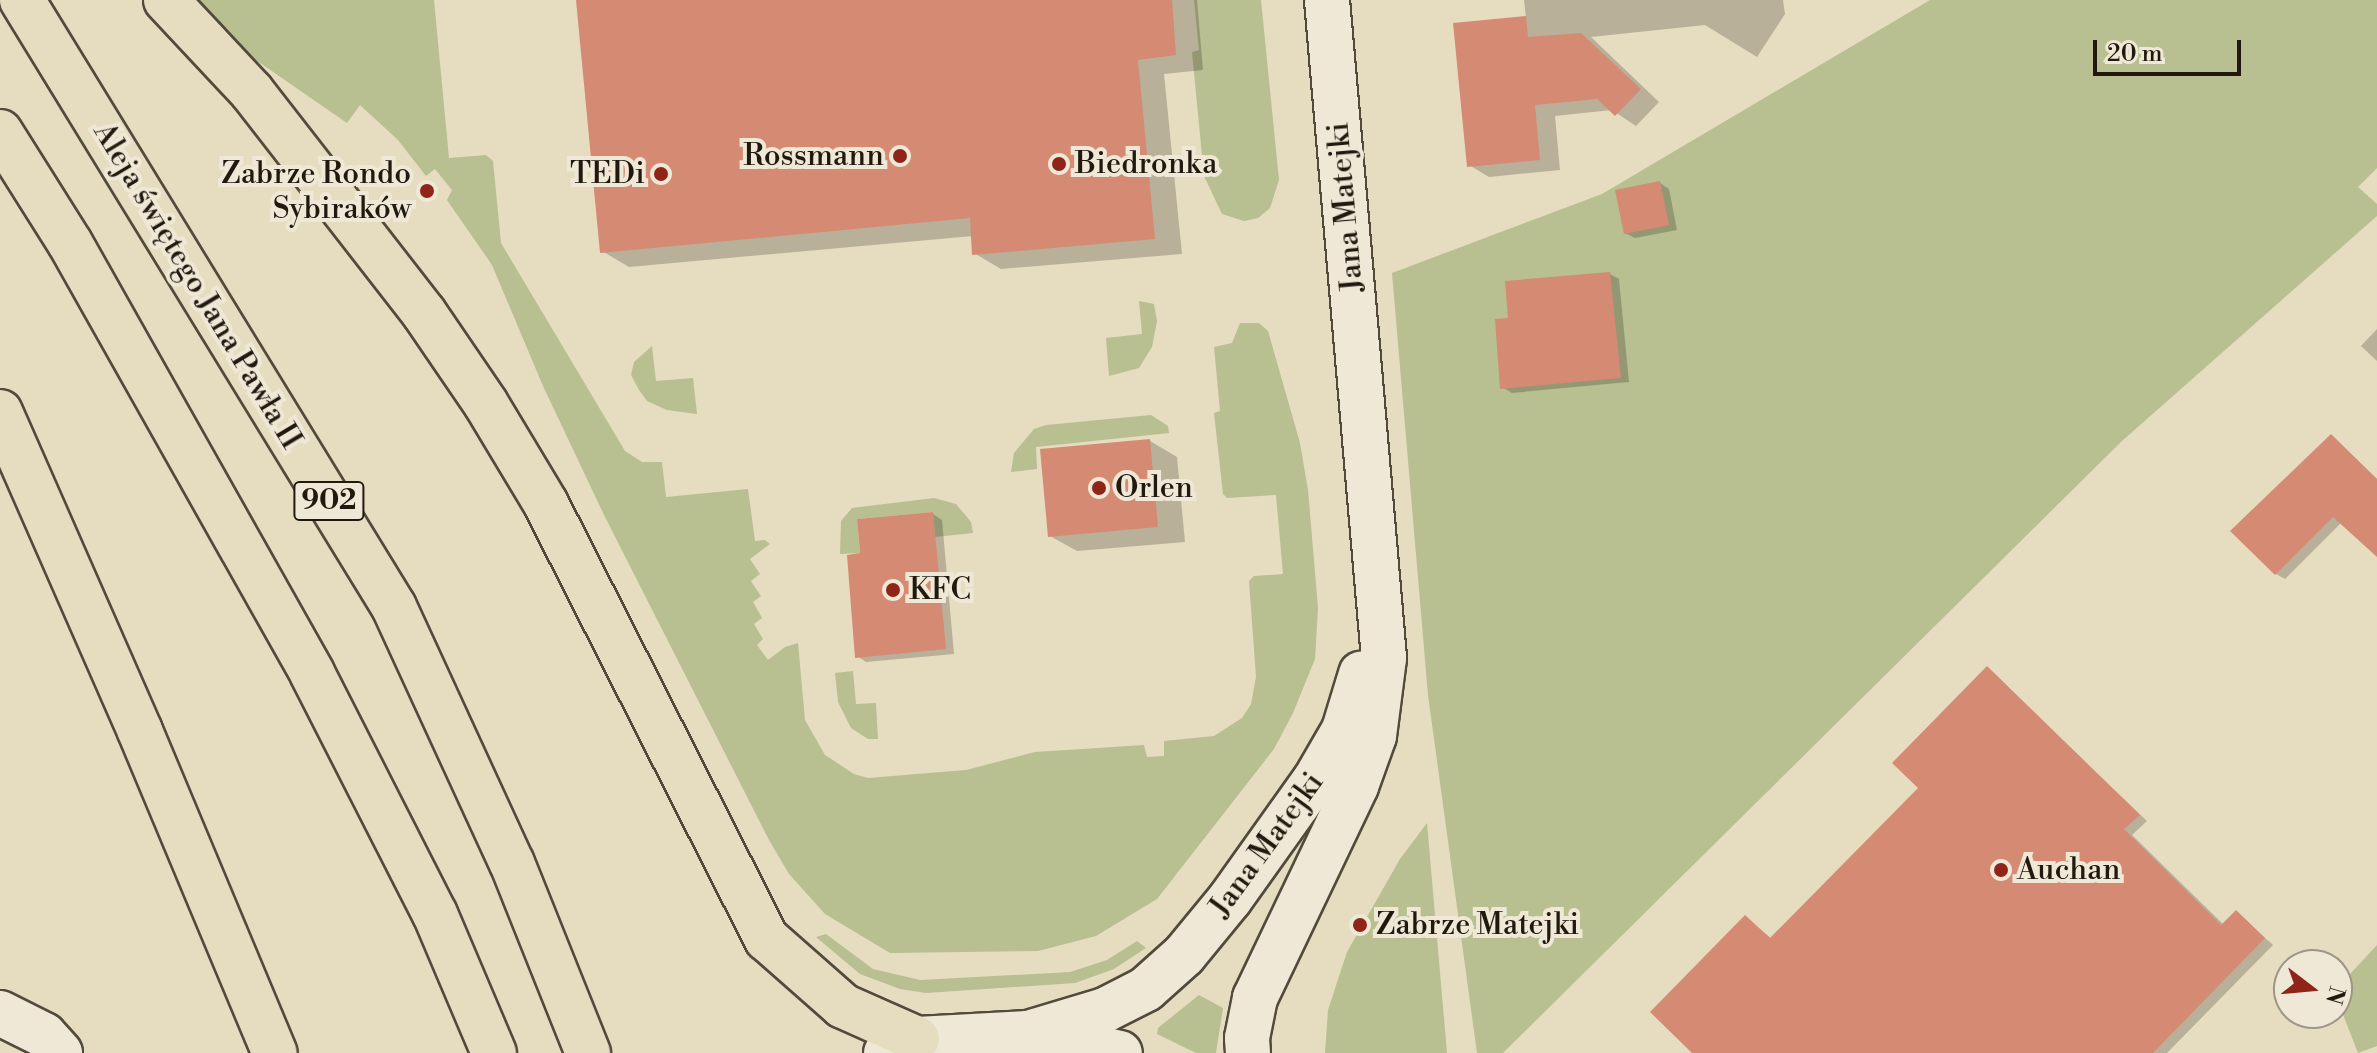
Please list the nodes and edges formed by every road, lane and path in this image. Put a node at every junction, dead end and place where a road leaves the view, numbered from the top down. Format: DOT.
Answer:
graph roads {
  1 [pos="22,0"];
  2 [pos="166,0"];
  3 [pos="1327,0"];
  4 [pos="0,132"];
  5 [pos="0,412"];
  6 [pos="1377,557"];
  7 [pos="0,1013"];
  8 [pos="1028,1033"];
  9 [pos="584,1042"];
  10 [pos="902,1046"];
  11 [pos="60,1053"];
  12 [pos="275,1053"];
  13 [pos="494,1053"];
  14 [pos="1120,1053"];
  15 [pos="1248,1053"];
  1 -- 9 [label="main road, Aleja świętego Jana Pawła II / 902"];
  2 -- 10 [label="main road"];
  3 -- 6 [label="street, Jana Matejki"];
  4 -- 13 [label="main road"];
  5 -- 12 [label="main road"];
  6 -- 8 [label="street, Jana Matejki"];
  6 -- 15 [label="street, Jana Matejki"];
  7 -- 11 [label="street"];
  8 -- 10 [label="street"];
  8 -- 14 [label="street"];
}
